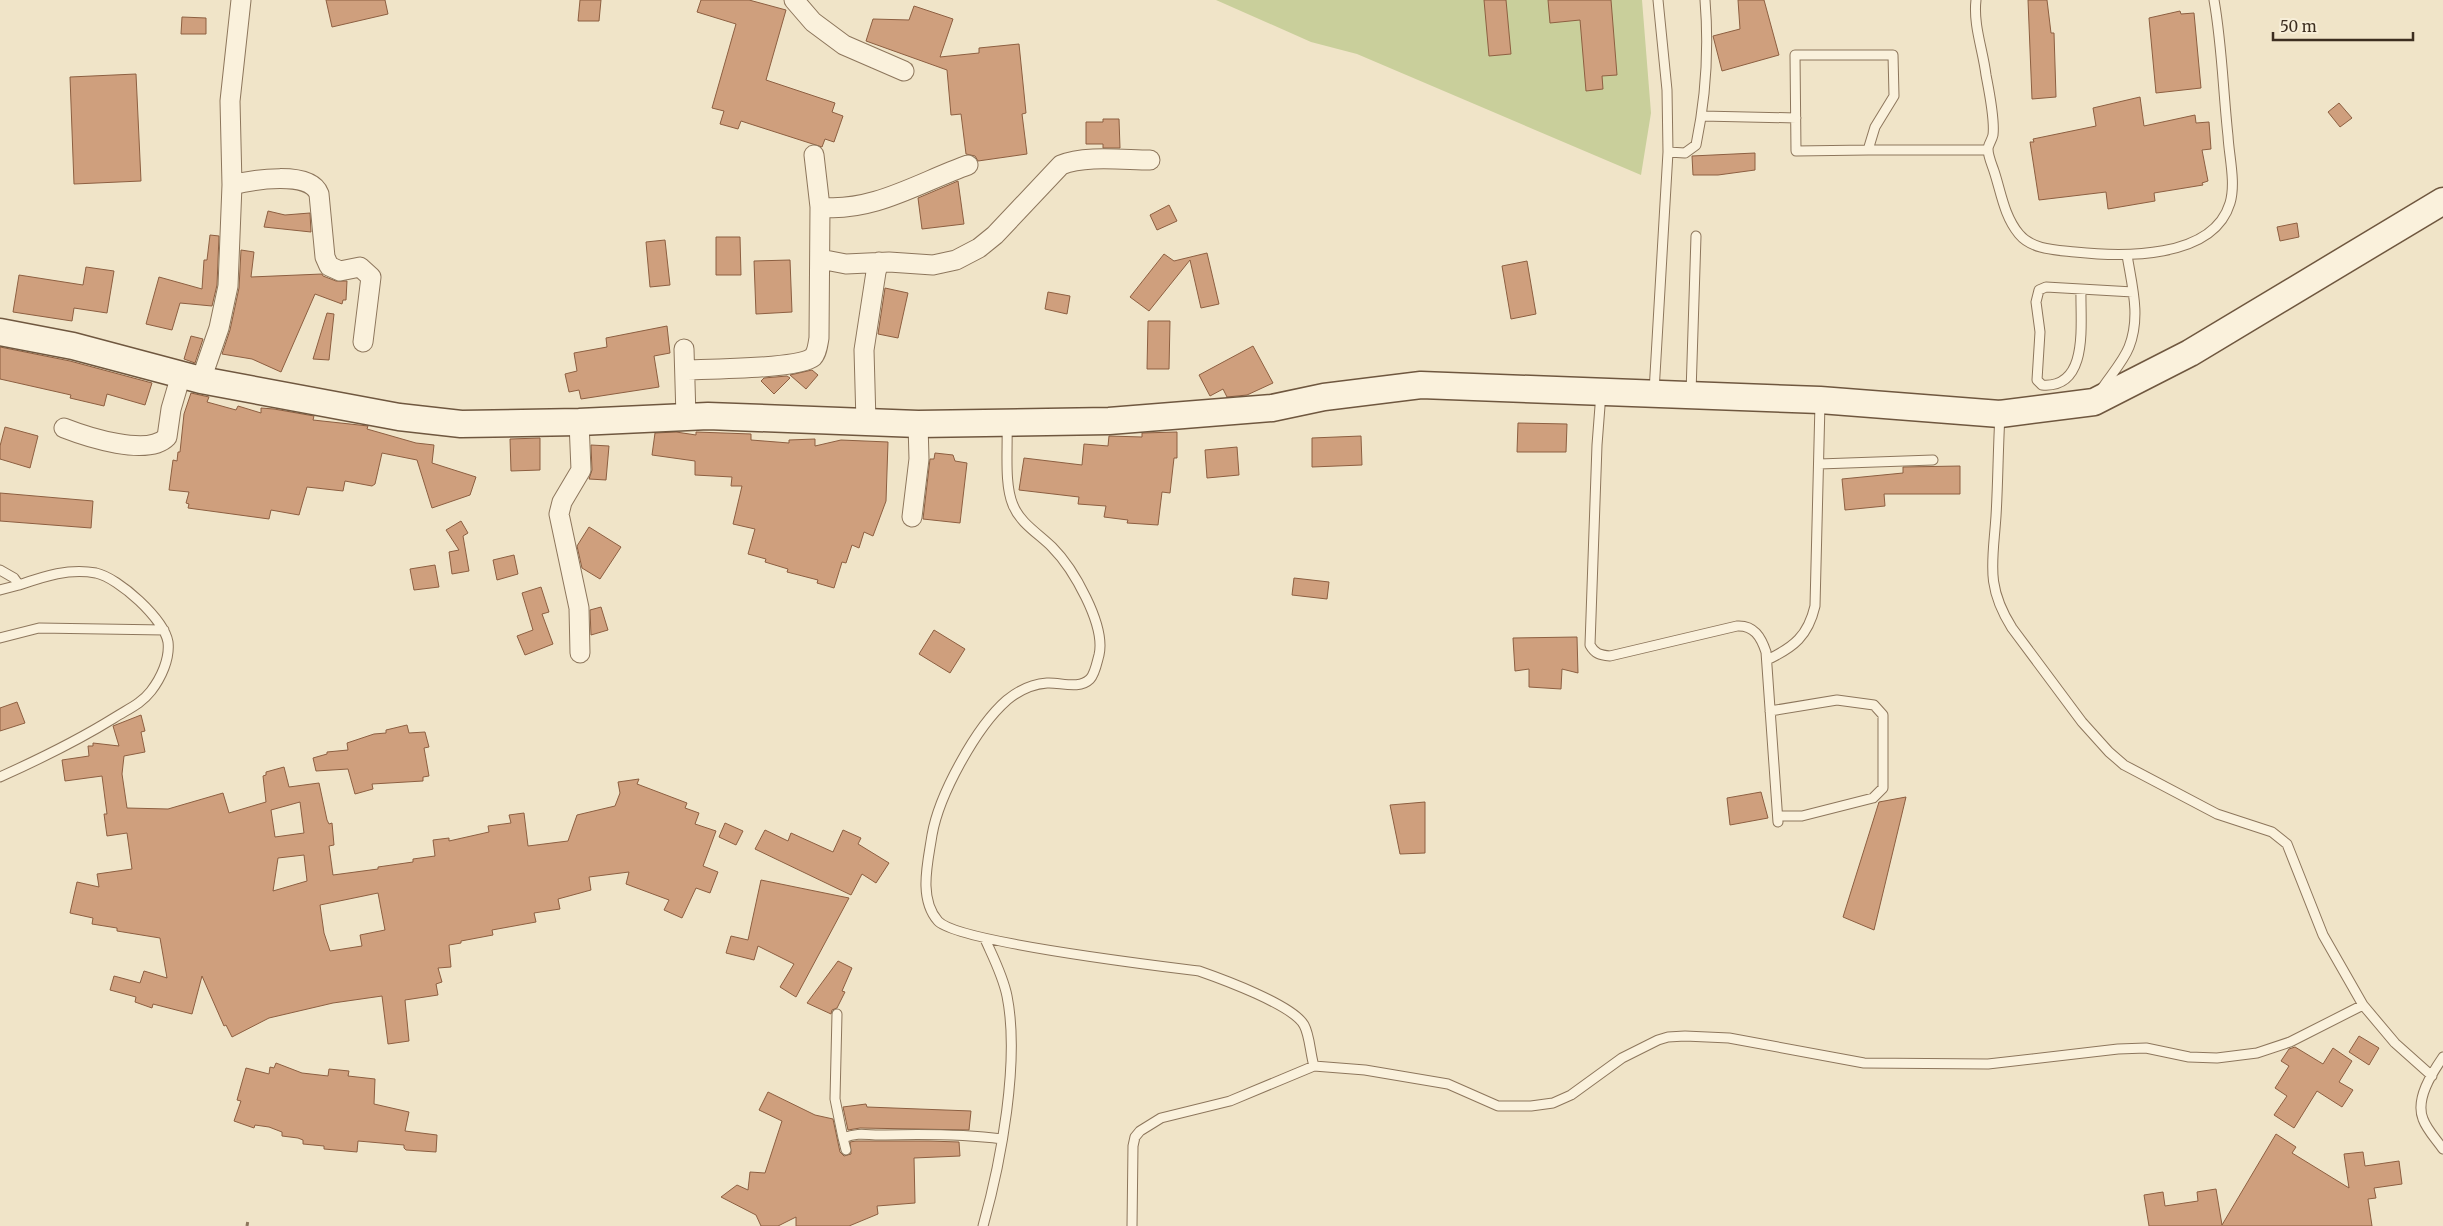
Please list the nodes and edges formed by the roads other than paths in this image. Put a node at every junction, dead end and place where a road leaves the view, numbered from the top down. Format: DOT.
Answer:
graph roads {
  1 [pos="241,0"];
  2 [pos="794,0"];
  3 [pos="1658,0"];
  4 [pos="1705,0"];
  5 [pos="1976,0"];
  6 [pos="2214,0"];
  7 [pos="904,71"];
  8 [pos="1702,116"];
  9 [pos="1796,118"];
  10 [pos="1868,150"];
  11 [pos="1988,150"];
  12 [pos="1668,152"];
  13 [pos="814,155"];
  14 [pos="1150,160"];
  15 [pos="968,165"];
  16 [pos="232,185"];
  17 [pos="2443,201"];
  18 [pos="820,207"];
  19 [pos="1696,236"];
  20 [pos="2128,255"];
  21 [pos="820,259"];
  22 [pos="879,262"];
  23 [pos="2081,290"];
  24 [pos="2133,292"];
  25 [pos="0,332"];
  26 [pos="363,342"];
  27 [pos="684,349"];
  28 [pos="685,370"];
  29 [pos="191,378"];
  30 [pos="1601,393"];
  31 [pos="1654,395"];
  32 [pos="1691,396"];
  33 [pos="1820,400"];
  34 [pos="2094,402"];
  35 [pos="2000,414"];
  36 [pos="686,417"];
  37 [pos="579,422"];
  38 [pos="866,422"];
  39 [pos="1007,423"];
  40 [pos="918,424"];
  41 [pos="64,428"];
  42 [pos="1933,460"];
  43 [pos="1819,464"];
  44 [pos="912,517"];
  45 [pos="0,570"];
  46 [pos="19,585"];
  47 [pos="0,590"];
  48 [pos="164,630"];
  49 [pos="0,638"];
  50 [pos="580,653"];
  51 [pos="1767,660"];
  52 [pos="1770,711"];
  53 [pos="0,778"];
  54 [pos="985,939"];
  55 [pos="2363,1005"];
  56 [pos="838,1014"];
  57 [pos="2443,1057"];
  58 [pos="1314,1066"];
  59 [pos="2432,1076"];
  60 [pos="843,1138"];
  61 [pos="1002,1139"];
  62 [pos="2443,1149"];
  63 [pos="846,1150"];
  64 [pos="983,1226"];
  65 [pos="1132,1226"];
  1 -- 16 [label="street"];
  2 -- 7 [label="street"];
  3 -- 12 [label="lane"];
  4 -- 8 [label="lane"];
  5 -- 11 [label="lane"];
  6 -- 20 [label="lane"];
  8 -- 9 [label="lane"];
  8 -- 12 [label="lane"];
  9 -- 10 [label="lane"];
  9 -- 10 [label="lane"];
  10 -- 11 [label="lane"];
  11 -- 20 [label="lane"];
  12 -- 31 [label="lane"];
  13 -- 18 [label="street"];
  14 -- 22 [label="street"];
  15 -- 18 [label="street"];
  16 -- 26 [label="street"];
  16 -- 29 [label="street"];
  17 -- 34 [label="street"];
  18 -- 21 [label="street"];
  19 -- 32 [label="lane"];
  20 -- 24 [label="lane"];
  21 -- 22 [label="street"];
  21 -- 28 [label="street"];
  22 -- 38 [label="street"];
  23 -- 23 [label="lane"];
  23 -- 24 [label="lane"];
  24 -- 34 [label="lane"];
  25 -- 29 [label="street"];
  27 -- 28 [label="street"];
  28 -- 36 [label="street"];
  29 -- 37 [label="street"];
  29 -- 41 [label="street"];
  30 -- 31 [label="street"];
  30 -- 39 [label="street"];
  30 -- 51 [label="lane"];
  31 -- 32 [label="street"];
  32 -- 33 [label="street"];
  33 -- 35 [label="street"];
  33 -- 43 [label="lane"];
  34 -- 35 [label="street"];
  35 -- 55 [label="lane"];
  36 -- 37 [label="street"];
  36 -- 38 [label="street"];
  37 -- 50 [label="street"];
  38 -- 40 [label="street"];
  39 -- 40 [label="street"];
  39 -- 54 [label="lane"];
  40 -- 44 [label="street"];
  42 -- 43 [label="lane"];
  43 -- 51 [label="lane"];
  45 -- 46 [label="lane"];
  46 -- 47 [label="lane"];
  46 -- 48 [label="lane"];
  48 -- 49 [label="lane"];
  48 -- 53 [label="lane"];
  51 -- 52 [label="lane"];
  52 -- 52 [label="lane"];
  54 -- 58 [label="lane"];
  54 -- 61 [label="lane"];
  55 -- 58 [label="lane"];
  55 -- 59 [label="lane"];
  56 -- 60 [label="lane"];
  57 -- 59 [label="lane"];
  58 -- 65 [label="lane"];
  59 -- 62 [label="lane"];
  60 -- 61 [label="lane"];
  60 -- 63 [label="lane"];
  61 -- 64 [label="lane"];
}
